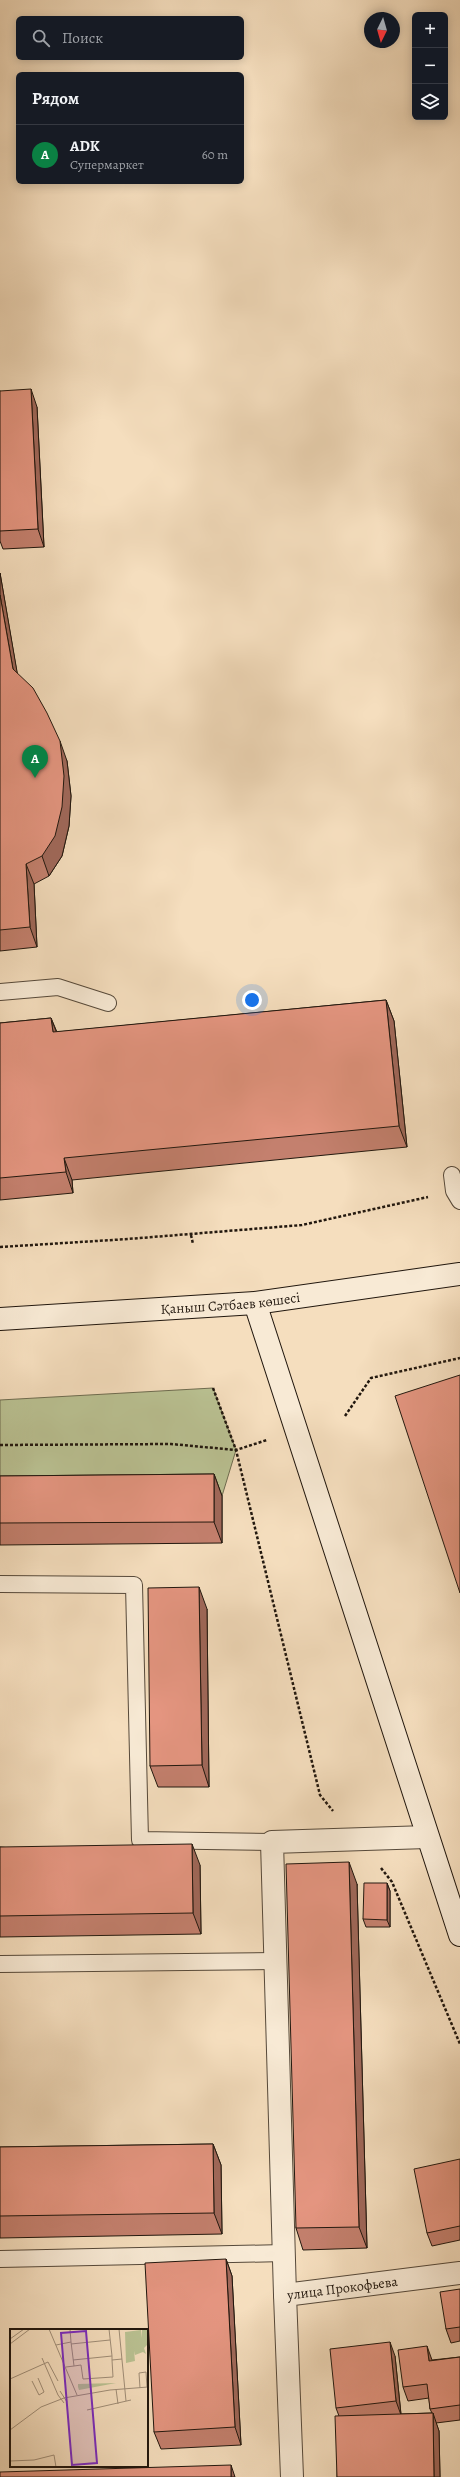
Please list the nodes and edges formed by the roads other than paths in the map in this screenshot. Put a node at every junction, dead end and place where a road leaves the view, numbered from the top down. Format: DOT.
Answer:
graph roads {
  1 [pos="0,992"];
  2 [pos="108,1003"];
  3 [pos="452,1175"];
  4 [pos="457,1196"];
  5 [pos="460,1274"];
  6 [pos="255,1302"];
  7 [pos="0,1319"];
  8 [pos="0,1584"];
  9 [pos="427,1837"];
  10 [pos="272,1842"];
  11 [pos="460,1935"];
  12 [pos="276,1961"];
  13 [pos="0,1964"];
  14 [pos="284,2253"];
  15 [pos="0,2259"];
  16 [pos="460,2273"];
  17 [pos="285,2296"];
  18 [pos="292,2477"];
  1 -- 2 [label="lane"];
  3 -- 4 [label="lane"];
  5 -- 6 [label="street, Қаныш Сәтбаев көшесі"];
  6 -- 7 [label="street, Қаныш Сәтбаев көшесі"];
  6 -- 9 [label="street"];
  8 -- 10 [label="lane"];
  9 -- 10 [label="street"];
  9 -- 11 [label="street"];
  10 -- 12 [label="street"];
  12 -- 13 [label="lane"];
  12 -- 14 [label="street"];
  14 -- 15 [label="lane"];
  14 -- 17 [label="street"];
  16 -- 17 [label="street, улица Прокофьева"];
  17 -- 18 [label="street, улица Прокофьева"];
}
